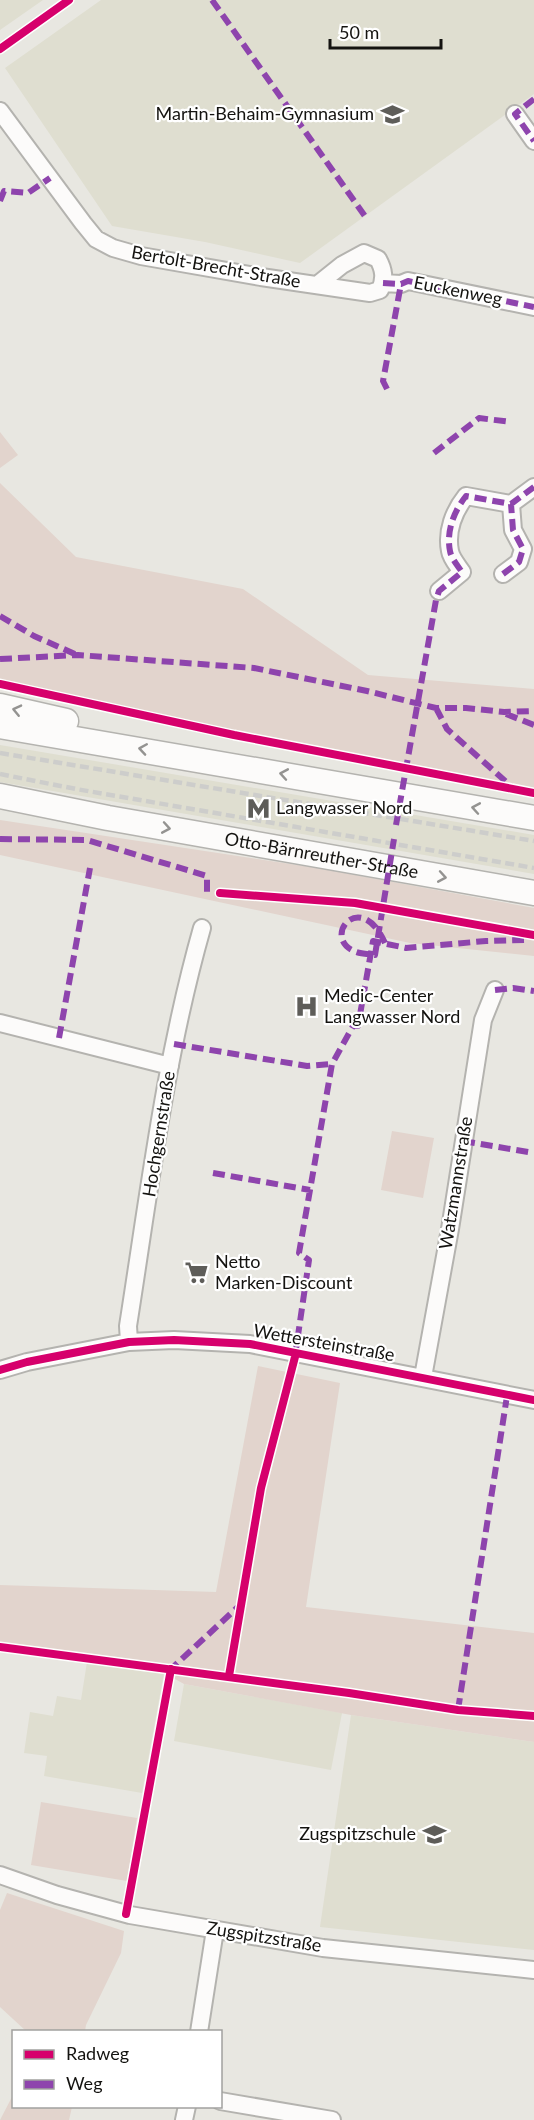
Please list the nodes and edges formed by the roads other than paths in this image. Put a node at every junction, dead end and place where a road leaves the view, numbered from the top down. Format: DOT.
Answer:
graph roads {
  1 [pos="0,111"];
  2 [pos="515,114"];
  3 [pos="534,141"];
  4 [pos="383,283"];
  5 [pos="318,285"];
  6 [pos="534,307"];
  7 [pos="534,487"];
  8 [pos="511,504"];
  9 [pos="503,574"];
  10 [pos="439,591"];
  11 [pos="0,706"];
  12 [pos="0,726"];
  13 [pos="111,744"];
  14 [pos="0,796"];
  15 [pos="0,812"];
  16 [pos="108,818"];
  17 [pos="534,818"];
  18 [pos="534,893"];
  19 [pos="202,928"];
  20 [pos="495,990"];
  21 [pos="0,1023"];
  22 [pos="170,1066"];
  23 [pos="129,1342"];
  24 [pos="0,1370"];
  25 [pos="423,1377"];
  26 [pos="534,1400"];
  27 [pos="0,1875"];
  28 [pos="215,1930"];
  29 [pos="534,1970"];
  30 [pos="199,2030"];
  31 [pos="222,2101"];
  32 [pos="332,2120"];
  1 -- 5 [label="street, Bertolt-Brecht-Straße"];
  2 -- 3 [label="street"];
  4 -- 5 [label="street, Bertolt-Brecht-Straße"];
  4 -- 5 [label="street, Bertolt-Brecht-Straße"];
  4 -- 6 [label="street, Euckenweg"];
  7 -- 8 [label="street"];
  8 -- 9 [label="street"];
  8 -- 10 [label="street"];
  13 -- 11 [label="main road, one-way"];
  12 -- 13 [label="main road"];
  17 -- 13 [label="main road, one-way"];
  14 -- 16 [label="main road, Otto-Bärnreuther-Straße"];
  15 -- 16 [label="main road, Otto-Bärnreuther-Straße"];
  16 -- 18 [label="main road, Otto-Bärnreuther-Straße, one-way"];
  19 -- 22 [label="street, Hochgernstraße"];
  20 -- 25 [label="street, Watzmannstraße"];
  21 -- 22 [label="street"];
  22 -- 23 [label="street, Hochgernstraße"];
  23 -- 24 [label="street, Wettersteinstraße"];
  23 -- 25 [label="street, Wettersteinstraße"];
  25 -- 26 [label="street, Wettersteinstraße"];
  27 -- 28 [label="street, Zugspitzstraße"];
  28 -- 29 [label="street, Zugspitzstraße"];
  28 -- 30 [label="street"];
  31 -- 32 [label="street"];
}
